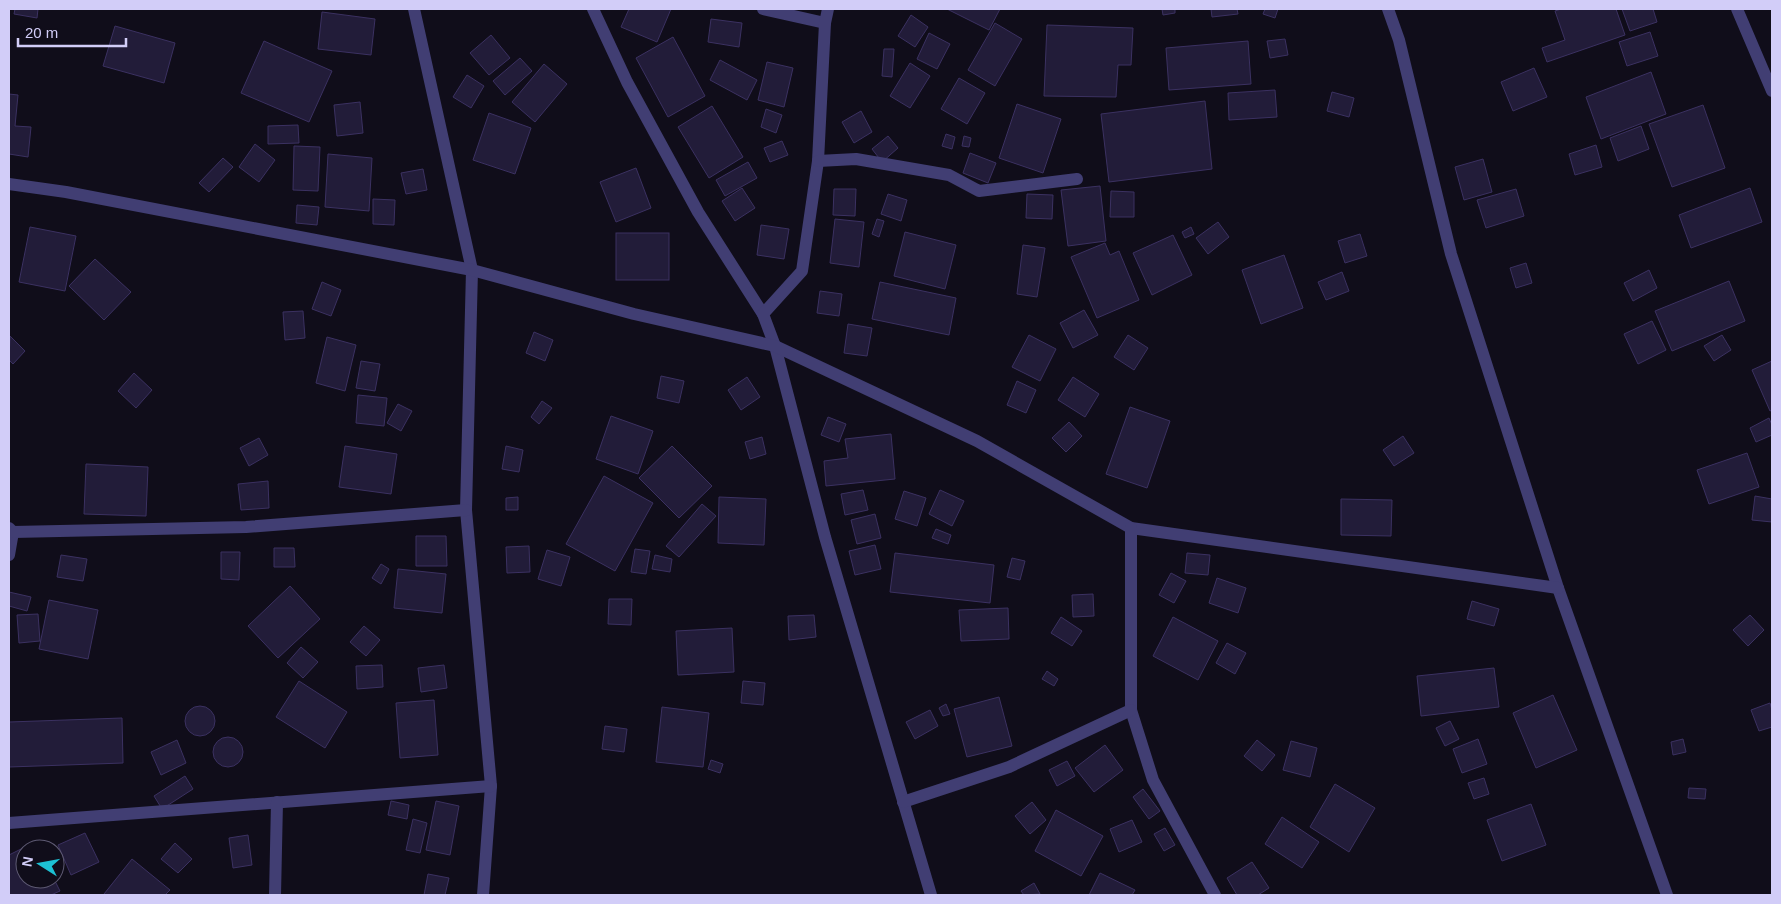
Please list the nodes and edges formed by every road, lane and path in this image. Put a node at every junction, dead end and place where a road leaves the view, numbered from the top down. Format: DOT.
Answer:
graph roads {
  1 [pos="414,9"];
  2 [pos="593,9"];
  3 [pos="763,9"];
  4 [pos="828,9"];
  5 [pos="1388,9"];
  6 [pos="1737,9"];
  7 [pos="825,23"];
  8 [pos="1772,91"];
  9 [pos="818,161"];
  10 [pos="1077,179"];
  11 [pos="9,184"];
  12 [pos="472,270"];
  13 [pos="763,314"];
  14 [pos="775,346"];
  15 [pos="466,510"];
  16 [pos="1131,528"];
  17 [pos="11,530"];
  18 [pos="9,555"];
  19 [pos="1558,588"];
  20 [pos="1131,710"];
  21 [pos="492,786"];
  22 [pos="277,802"];
  23 [pos="903,802"];
  24 [pos="9,823"];
  25 [pos="275,895"];
  26 [pos="483,895"];
  27 [pos="931,895"];
  28 [pos="1215,895"];
  29 [pos="1667,895"];
  1 -- 12 [label="street"];
  2 -- 13 [label="street"];
  3 -- 7 [label="street"];
  4 -- 7 [label="street"];
  5 -- 19 [label="street"];
  6 -- 8 [label="street"];
  7 -- 9 [label="street"];
  9 -- 10 [label="street"];
  9 -- 13 [label="street"];
  11 -- 12 [label="street"];
  12 -- 14 [label="street"];
  12 -- 15 [label="street"];
  13 -- 14 [label="street"];
  14 -- 16 [label="street"];
  14 -- 23 [label="street"];
  15 -- 17 [label="street"];
  15 -- 21 [label="street"];
  16 -- 19 [label="street"];
  16 -- 20 [label="street"];
  17 -- 18 [label="street"];
  19 -- 29 [label="street"];
  20 -- 23 [label="street"];
  20 -- 28 [label="street"];
  21 -- 22 [label="street"];
  21 -- 26 [label="street"];
  22 -- 24 [label="street"];
  22 -- 25 [label="street"];
  23 -- 27 [label="street"];
}
